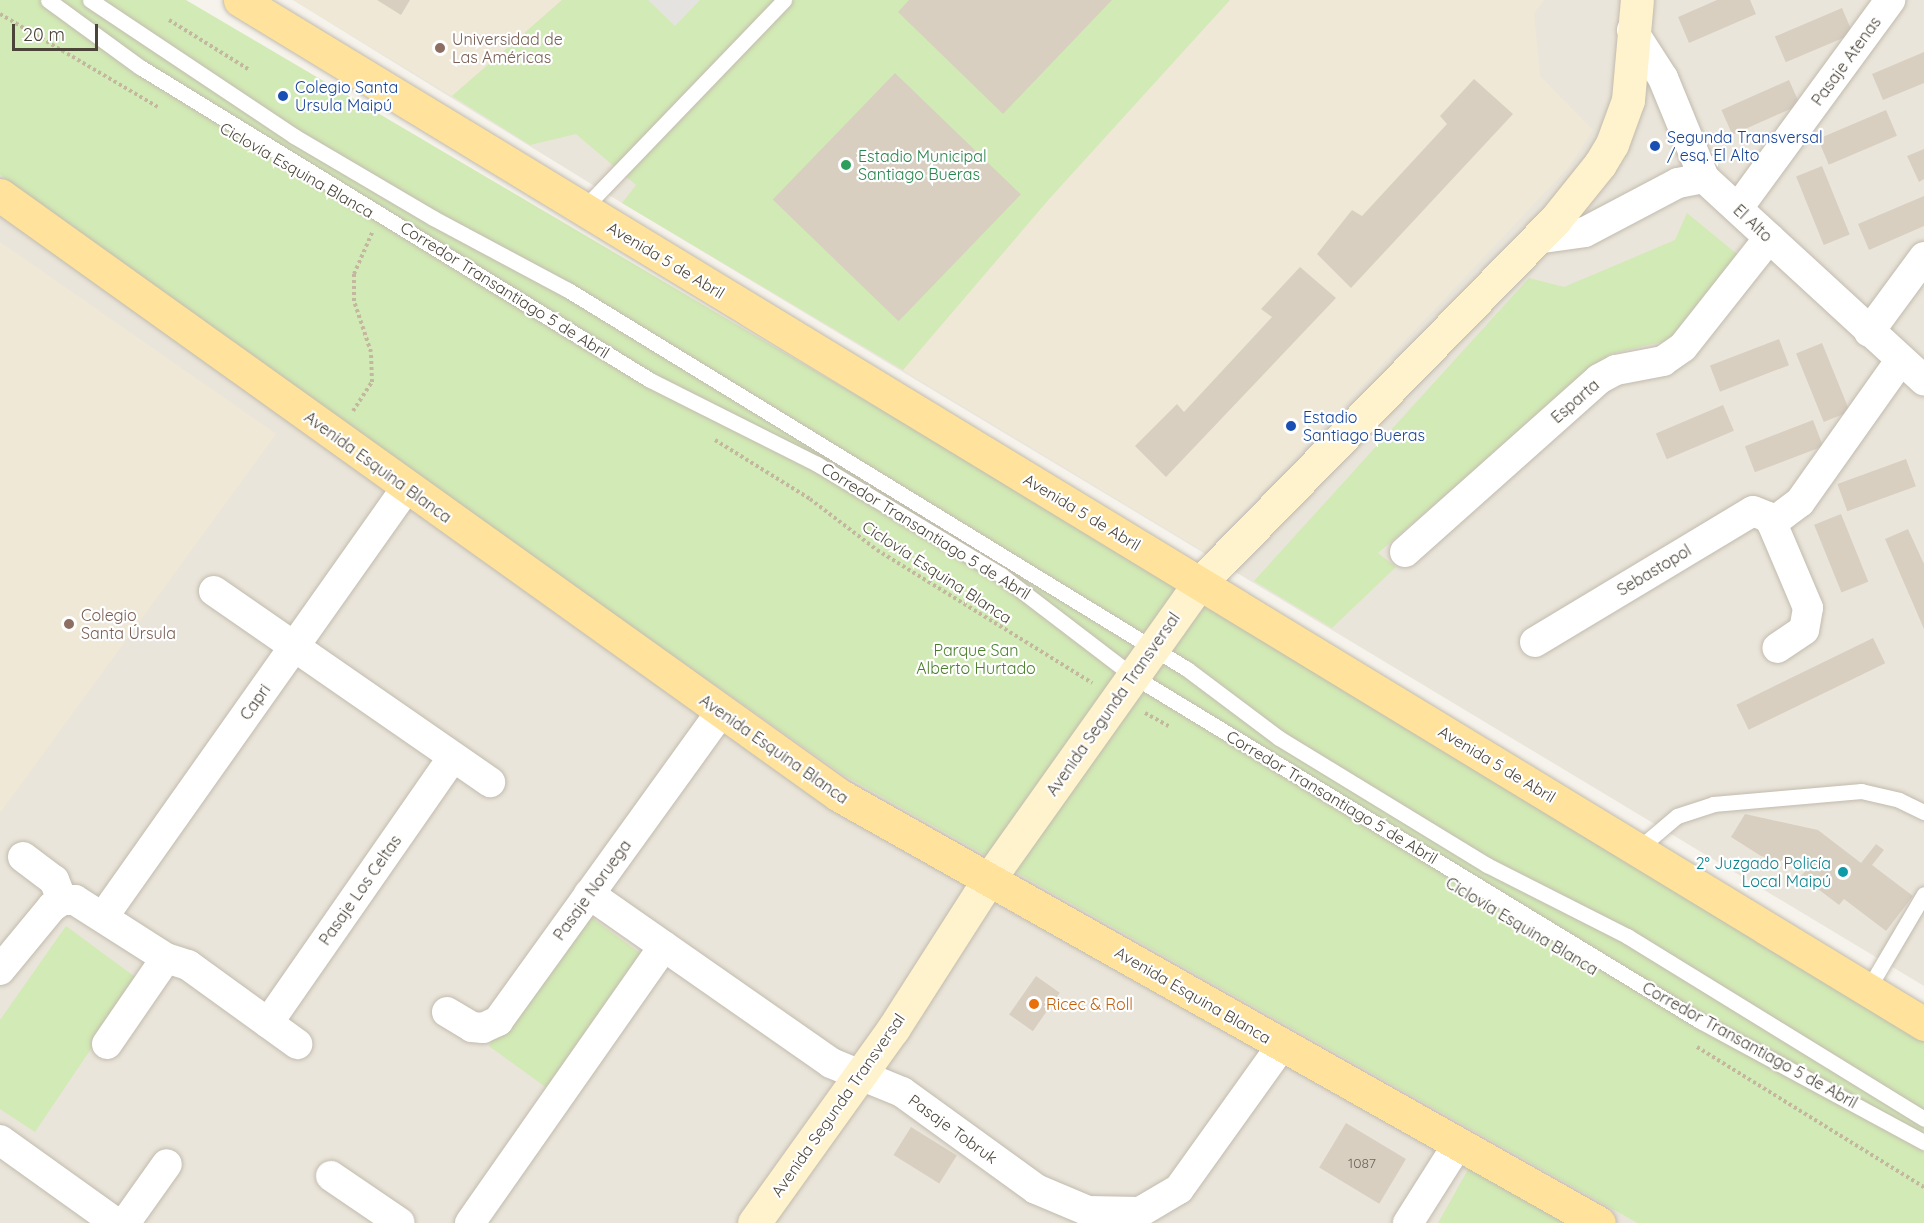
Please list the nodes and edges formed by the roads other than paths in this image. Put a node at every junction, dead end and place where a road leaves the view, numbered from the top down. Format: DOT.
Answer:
graph roads {
  1 [pos="48,0"];
  2 [pos="90,0"];
  3 [pos="240,0"];
  4 [pos="784,0"];
  5 [pos="1890,0"];
  6 [pos="1634,15"];
  7 [pos="1704,178"];
  8 [pos="0,195"];
  9 [pos="1738,208"];
  10 [pos="583,209"];
  11 [pos="1769,237"];
  12 [pos="1536,239"];
  13 [pos="1924,257"];
  14 [pos="1869,332"];
  15 [pos="1900,361"];
  16 [pos="1924,380"];
  17 [pos="407,487"];
  18 [pos="1772,523"];
  19 [pos="1405,552"];
  20 [pos="1198,584"];
  21 [pos="214,591"];
  22 [pos="1535,642"];
  23 [pos="294,647"];
  24 [pos="1153,648"];
  25 [pos="1777,648"];
  26 [pos="1125,687"];
  27 [pos="720,713"];
  28 [pos="453,757"];
  29 [pos="490,782"];
  30 [pos="1924,813"];
  31 [pos="1638,849"];
  32 [pos="23,857"];
  33 [pos="989,879"];
  34 [pos="589,894"];
  35 [pos="1924,894"];
  36 [pos="62,900"];
  37 [pos="103,917"];
  38 [pos="664,946"];
  39 [pos="166,958"];
  40 [pos="0,970"];
  41 [pos="1868,989"];
  42 [pos="447,1012"];
  43 [pos="268,1023"];
  44 [pos="1924,1024"];
  45 [pos="107,1044"];
  46 [pos="297,1044"];
  47 [pos="1282,1045"];
  48 [pos="862,1073"];
  49 [pos="1924,1119"];
  50 [pos="0,1140"];
  51 [pos="1924,1142"];
  52 [pos="1458,1144"];
  53 [pos="167,1164"];
  54 [pos="331,1176"];
  55 [pos="116,1223"];
  56 [pos="125,1223"];
  57 [pos="400,1223"];
  58 [pos="470,1223"];
  59 [pos="754,1223"];
  60 [pos="1408,1223"];
  61 [pos="1599,1223"];
  1 -- 26 [label="lane, Corredor Transantiago 5 de Abril"];
  2 -- 24 [label="lane, Corredor Transantiago 5 de Abril"];
  3 -- 10 [label="main road, Avenida 5 de Abril"];
  4 -- 10 [label="lane"];
  5 -- 9 [label="street, Pasaje Atenas"];
  6 -- 7 [label="street, El Alto"];
  6 -- 12 [label="main road, Avenida Segunda Transversal"];
  7 -- 9 [label="street, El Alto"];
  7 -- 12 [label="street"];
  8 -- 17 [label="main road, Avenida Esquina Blanca"];
  9 -- 11 [label="street, El Alto"];
  10 -- 20 [label="main road, Avenida 5 de Abril"];
  11 -- 14 [label="street, El Alto"];
  11 -- 19 [label="street, Esparta"];
  12 -- 20 [label="main road, Avenida Segunda Transversal"];
  13 -- 14 [label="street"];
  14 -- 15 [label="street, El Alto"];
  15 -- 16 [label="street, El Alto"];
  15 -- 18 [label="street"];
  17 -- 23 [label="street, Capri"];
  17 -- 27 [label="main road, Avenida Esquina Blanca"];
  18 -- 22 [label="street, Sebastopol"];
  18 -- 25 [label="street"];
  20 -- 24 [label="main road, Avenida Segunda Transversal"];
  20 -- 31 [label="main road, Avenida 5 de Abril"];
  21 -- 23 [label="street"];
  23 -- 28 [label="street"];
  23 -- 37 [label="street, Capri"];
  24 -- 26 [label="main road, Avenida Segunda Transversal"];
  24 -- 49 [label="lane, Corredor Transantiago 5 de Abril"];
  26 -- 33 [label="main road, Avenida Segunda Transversal"];
  26 -- 51 [label="lane, Corredor Transantiago 5 de Abril"];
  27 -- 33 [label="main road, Avenida Esquina Blanca"];
  27 -- 34 [label="street, Pasaje Noruega"];
  28 -- 29 [label="street"];
  28 -- 43 [label="street, Pasaje Los Celtas"];
  30 -- 31 [label="lane"];
  31 -- 41 [label="main road, Avenida 5 de Abril"];
  32 -- 36 [label="street"];
  33 -- 47 [label="main road, Avenida Esquina Blanca"];
  33 -- 48 [label="main road, Avenida Segunda Transversal"];
  34 -- 38 [label="street, Pasaje Tobruk"];
  34 -- 42 [label="street, Pasaje Noruega"];
  35 -- 41 [label="lane"];
  36 -- 37 [label="street"];
  36 -- 40 [label="street"];
  37 -- 39 [label="street"];
  38 -- 48 [label="street, Pasaje Tobruk"];
  38 -- 58 [label="street"];
  39 -- 43 [label="street"];
  39 -- 45 [label="street"];
  41 -- 44 [label="main road, Avenida 5 de Abril"];
  43 -- 46 [label="street"];
  47 -- 48 [label="street, Pasaje Tobruk"];
  47 -- 52 [label="main road, Avenida Esquina Blanca"];
  48 -- 59 [label="main road, Avenida Segunda Transversal"];
  50 -- 55 [label="street"];
  52 -- 60 [label="street"];
  52 -- 61 [label="main road, Avenida Esquina Blanca"];
  53 -- 56 [label="street"];
  54 -- 57 [label="street"];
}
